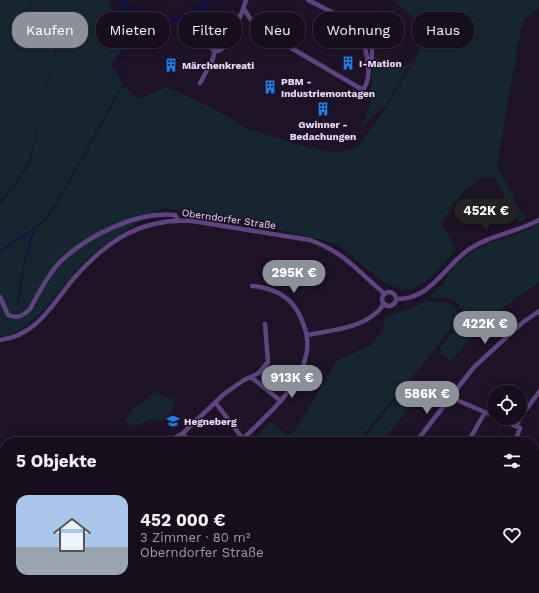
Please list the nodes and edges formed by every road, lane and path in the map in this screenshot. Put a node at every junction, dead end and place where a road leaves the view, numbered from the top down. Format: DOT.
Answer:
graph roads {
  1 [pos="246,0"];
  2 [pos="308,0"];
  3 [pos="244,9"];
  4 [pos="242,13"];
  5 [pos="211,48"];
  6 [pos="222,48"];
  7 [pos="372,48"];
  8 [pos="215,51"];
  9 [pos="368,64"];
  10 [pos="200,83"];
  11 [pos="178,220"];
  12 [pos="539,220"];
  13 [pos="252,286"];
  14 [pos="385,294"];
  15 [pos="0,297"];
  16 [pos="396,299"];
  17 [pos="384,304"];
  18 [pos="539,311"];
  19 [pos="265,324"];
  20 [pos="307,335"];
  21 [pos="0,340"];
  22 [pos="251,377"];
  23 [pos="539,392"];
  24 [pos="452,398"];
  25 [pos="281,401"];
  26 [pos="215,402"];
  27 [pos="486,412"];
  28 [pos="513,425"];
  29 [pos="518,427"];
  30 [pos="183,433"];
  31 [pos="176,437"];
  32 [pos="185,437"];
  33 [pos="239,437"];
  34 [pos="244,437"];
  35 [pos="420,437"];
  36 [pos="471,437"];
  37 [pos="516,437"];
  1 -- 3 [label="street"];
  2 -- 9 [label="street"];
  3 -- 4 [label="street"];
  3 -- 9 [label="street"];
  5 -- 8 [label="street"];
  6 -- 8 [label="street"];
  7 -- 9 [label="street"];
  8 -- 10 [label="street"];
  11 -- 14 [label="street, Oberndorfer Straße"];
  11 -- 15 [label="street"];
  11 -- 21 [label="street, Oberndorfer Straße"];
  12 -- 16 [label="street"];
  13 -- 20 [label="street"];
  14 -- 16 [label="street, Oberndorfer Straße"];
  14 -- 17 [label="street"];
  16 -- 17 [label="street"];
  17 -- 20 [label="street"];
  18 -- 24 [label="street"];
  19 -- 22 [label="street"];
  20 -- 25 [label="street"];
  22 -- 25 [label="street"];
  22 -- 26 [label="street"];
  23 -- 29 [label="street"];
  24 -- 27 [label="street"];
  24 -- 35 [label="street"];
  25 -- 34 [label="street"];
  26 -- 30 [label="street"];
  26 -- 33 [label="street"];
  27 -- 36 [label="street"];
  28 -- 29 [label="street"];
  29 -- 37 [label="street"];
  30 -- 31 [label="street"];
  30 -- 32 [label="street"];
}
